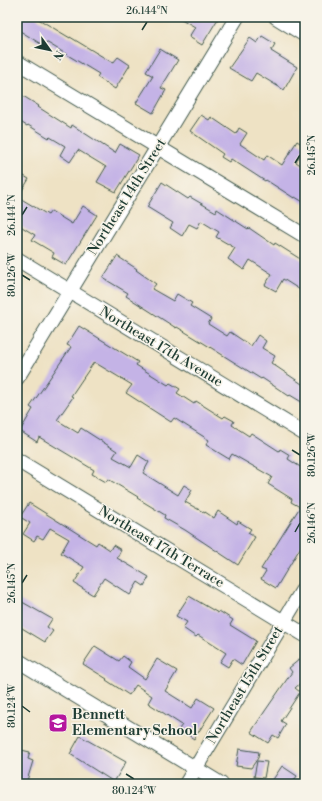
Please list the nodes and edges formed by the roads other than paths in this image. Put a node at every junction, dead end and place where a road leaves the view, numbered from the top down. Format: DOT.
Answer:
graph roads {
  1 [pos="237,17"];
  2 [pos="276,17"];
  3 [pos="305,35"];
  4 [pos="17,62"];
  5 [pos="158,147"];
  6 [pos="305,236"];
  7 [pos="17,259"];
  8 [pos="70,291"];
  9 [pos="17,378"];
  10 [pos="305,434"];
  11 [pos="17,460"];
  12 [pos="305,586"];
  13 [pos="284,622"];
  14 [pos="305,635"];
  15 [pos="17,660"];
  16 [pos="196,768"];
  17 [pos="186,784"];
  18 [pos="221,784"];
  1 -- 5 [label="street, Northeast 14th Street"];
  2 -- 3 [label="street"];
  4 -- 5 [label="street"];
  5 -- 6 [label="street"];
  5 -- 8 [label="street, Northeast 14th Street"];
  7 -- 8 [label="street, Northeast 17th Avenue"];
  8 -- 9 [label="street, Northeast 14th Street"];
  8 -- 10 [label="street, Northeast 17th Avenue"];
  11 -- 13 [label="street, Northeast 17th Terrace"];
  12 -- 13 [label="street, Northeast 15th Street"];
  13 -- 14 [label="street, Northeast 17th Terrace"];
  13 -- 16 [label="street, Northeast 15th Street"];
  15 -- 16 [label="street"];
  16 -- 17 [label="street, Northeast 15th Street"];
  16 -- 18 [label="street"];
}
